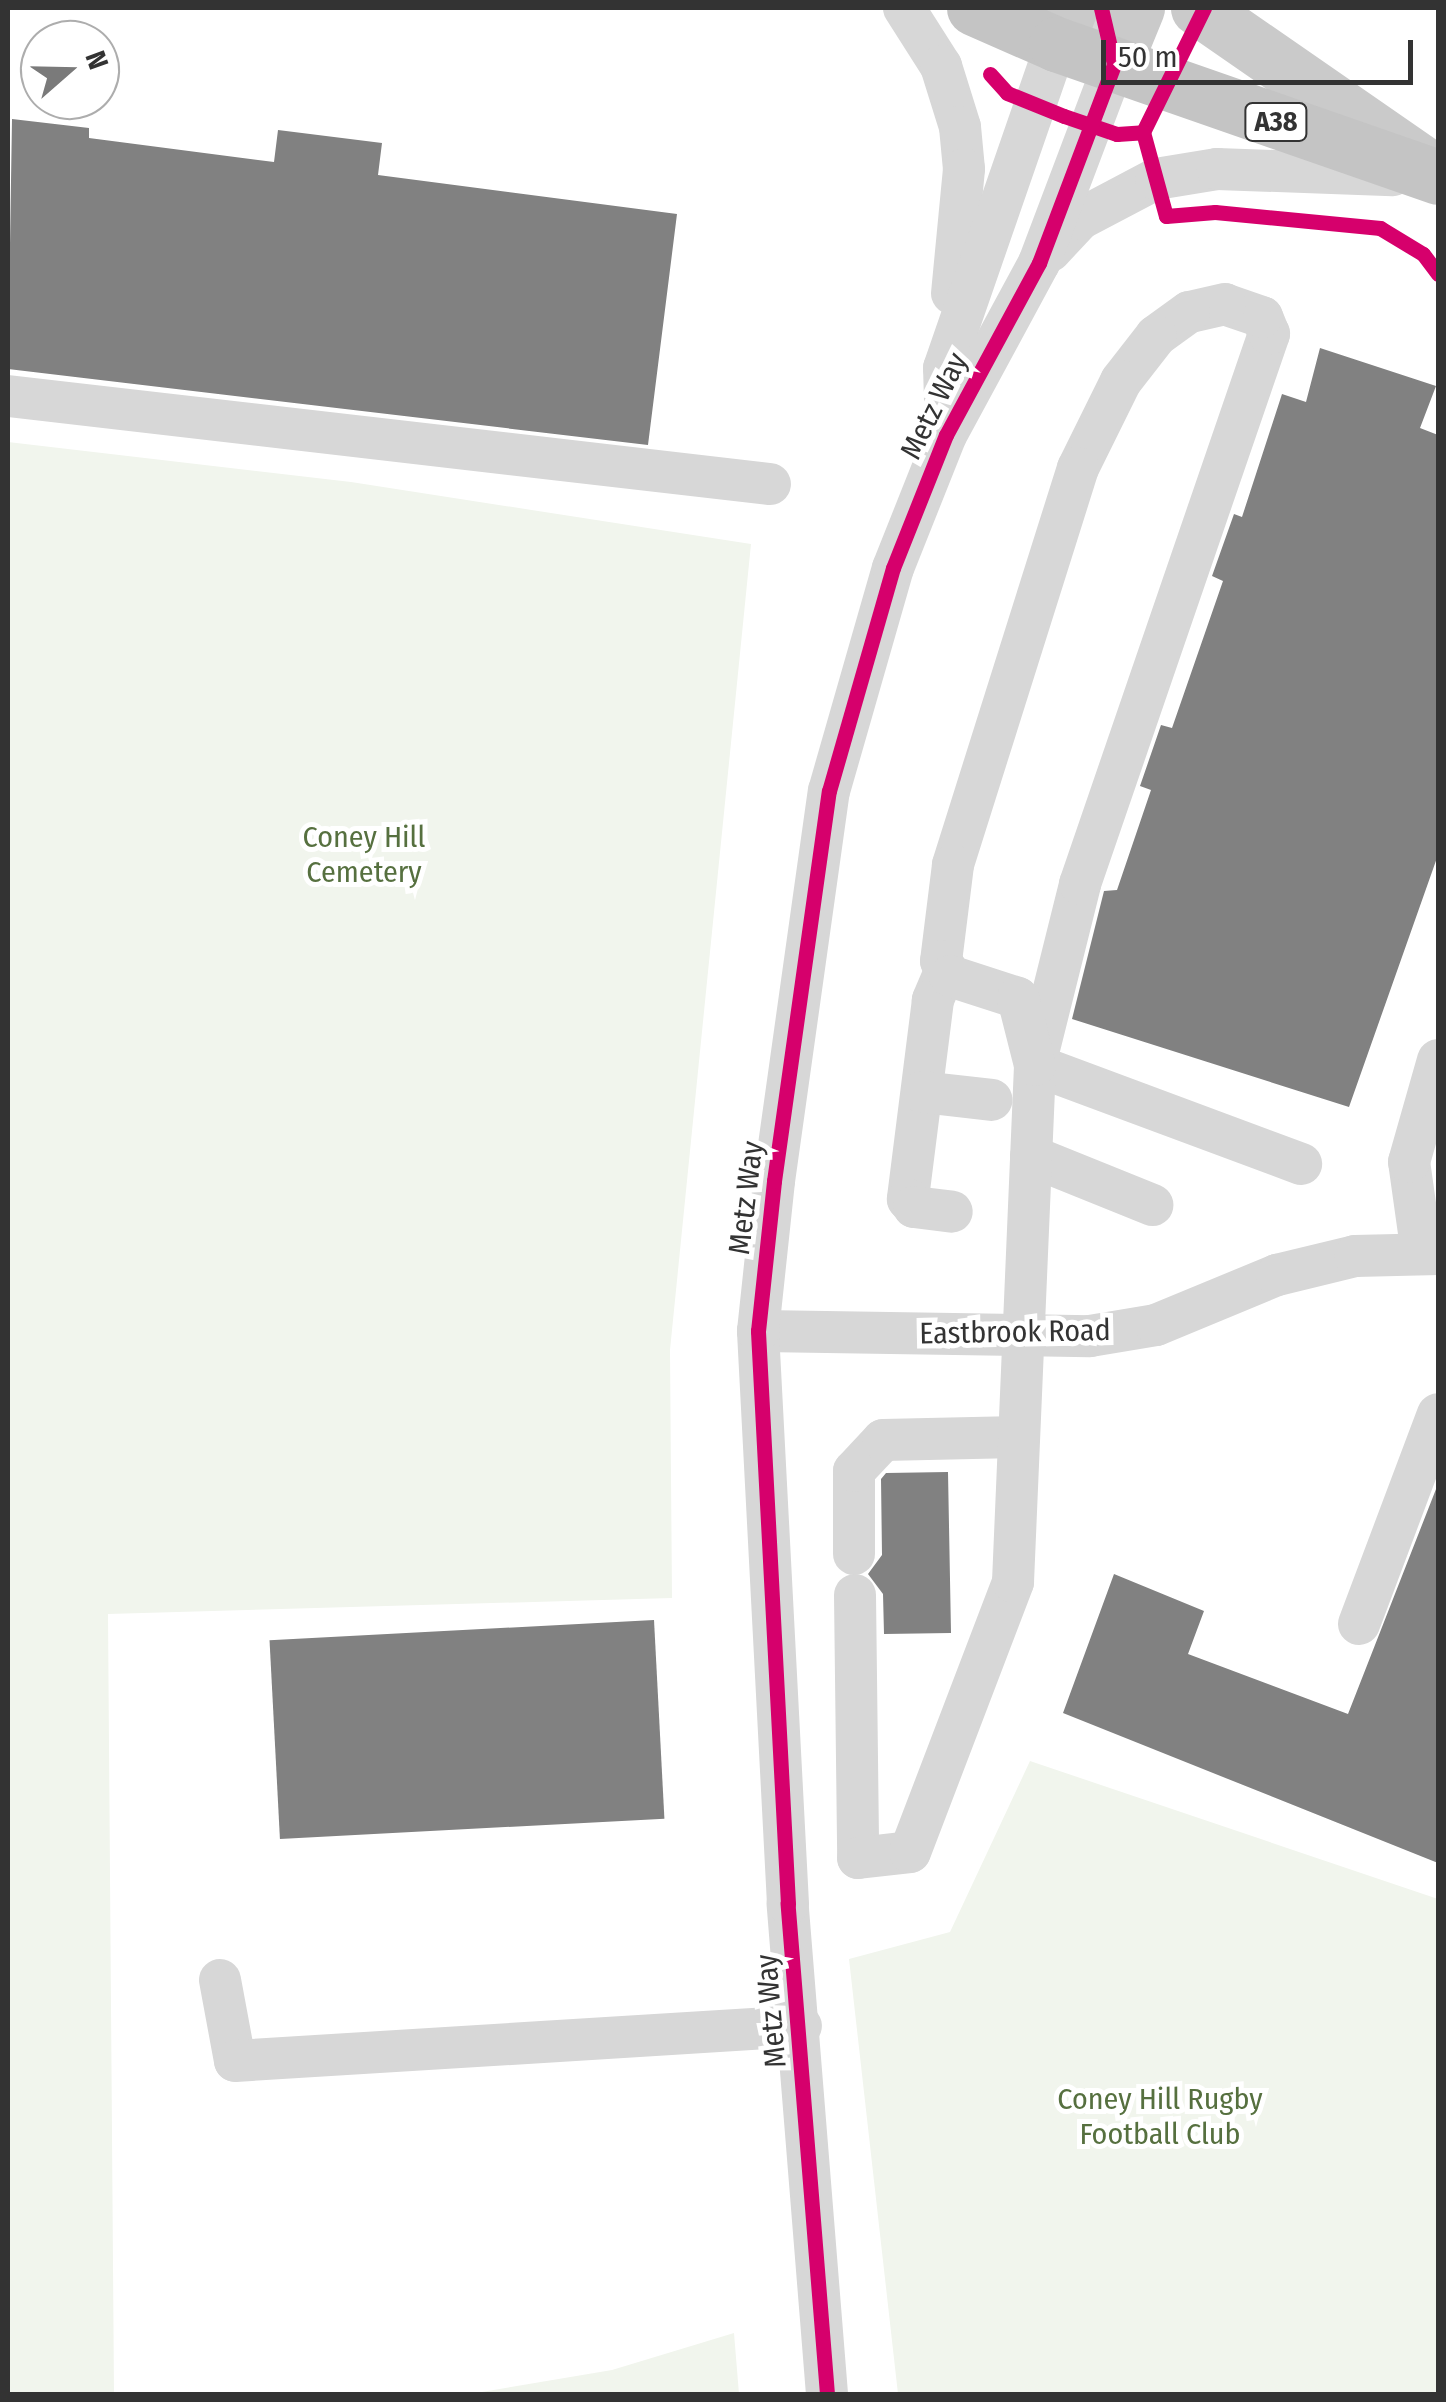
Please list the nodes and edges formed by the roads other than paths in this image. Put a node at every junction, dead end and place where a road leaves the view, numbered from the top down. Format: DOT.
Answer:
graph roads {
  1 [pos="904,8"];
  2 [pos="974,8"];
  3 [pos="1101,8"];
  4 [pos="1137,8"];
  5 [pos="1198,8"];
  6 [pos="1063,26"];
  7 [pos="1114,64"];
  8 [pos="1438,177"];
  9 [pos="1040,263"];
  10 [pos="944,368"];
  11 [pos="8,396"];
  12 [pos="946,435"];
  13 [pos="770,484"];
  14 [pos="946,969"];
  15 [pos="1438,1060"];
  16 [pos="1035,1065"];
  17 [pos="922,1092"];
  18 [pos="992,1100"];
  19 [pos="1031,1156"];
  20 [pos="1302,1164"];
  21 [pos="1152,1205"];
  22 [pos="952,1212"];
  23 [pos="1430,1254"];
  24 [pos="758,1331"];
  25 [pos="1024,1336"];
  26 [pos="1438,1414"];
  27 [pos="1018,1437"];
  28 [pos="1360,1624"];
  29 [pos="220,1980"];
  30 [pos="802,2026"];
  31 [pos="826,2394"];
  1 -- 10 [label="street"];
  2 -- 6 [label="highway, A38"];
  3 -- 7 [label="street"];
  4 -- 7 [label="main road, Metz Way"];
  5 -- 8 [label="main road"];
  6 -- 7 [label="highway, A38"];
  6 -- 10 [label="street, Metz Way"];
  7 -- 8 [label="highway, A38"];
  7 -- 9 [label="street, Metz Way"];
  8 -- 9 [label="street"];
  9 -- 12 [label="street, Metz Way"];
  10 -- 12 [label="street, Metz Way"];
  11 -- 13 [label="street"];
  12 -- 24 [label="street, Metz Way"];
  14 -- 16 [label="street"];
  14 -- 16 [label="street"];
  14 -- 17 [label="street"];
  15 -- 23 [label="street"];
  16 -- 19 [label="street"];
  16 -- 20 [label="street"];
  17 -- 18 [label="street"];
  17 -- 22 [label="street"];
  19 -- 21 [label="street"];
  19 -- 25 [label="street"];
  23 -- 25 [label="street, Eastbrook Road"];
  24 -- 25 [label="street, Eastbrook Road"];
  24 -- 30 [label="street, Metz Way"];
  25 -- 27 [label="street"];
  26 -- 28 [label="street"];
  27 -- 27 [label="street"];
  29 -- 30 [label="street"];
  30 -- 31 [label="street, Metz Way"];
}
